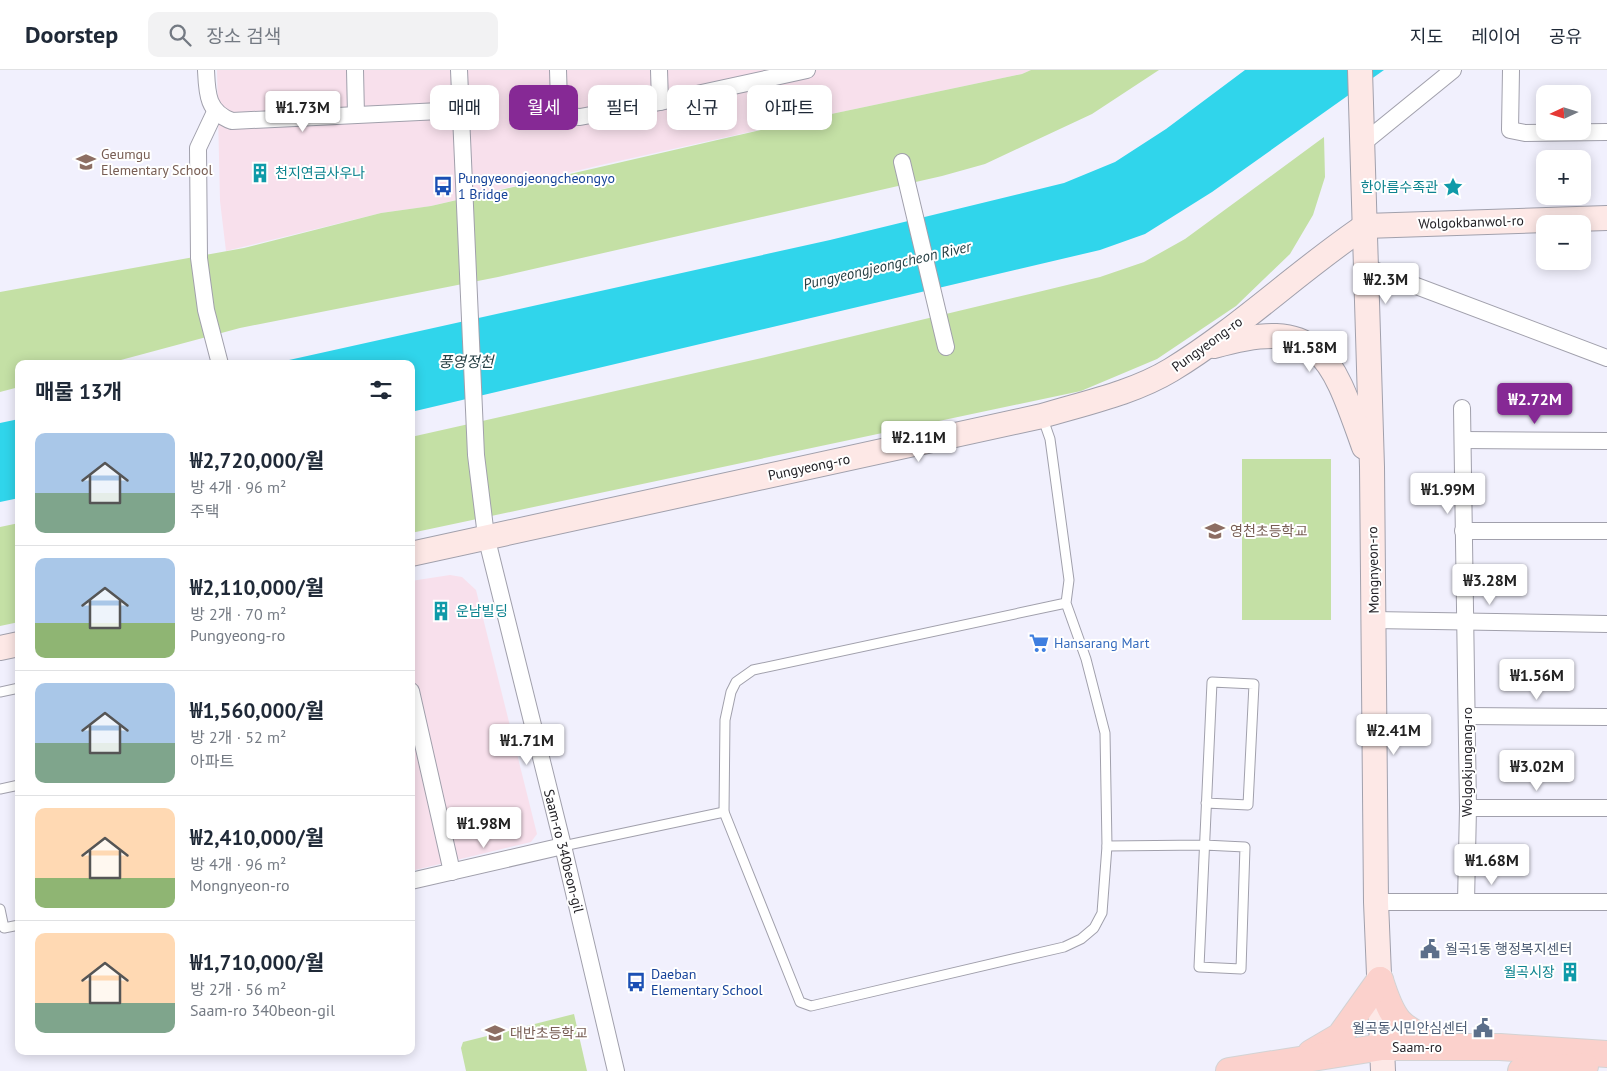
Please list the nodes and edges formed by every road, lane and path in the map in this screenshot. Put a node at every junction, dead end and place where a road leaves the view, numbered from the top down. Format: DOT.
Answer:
graph roads {
  1 [pos="206,70"];
  2 [pos="355,70"];
  3 [pos="459,70"];
  4 [pos="558,70"];
  5 [pos="659,70"];
  6 [pos="807,70"];
  7 [pos="1360,70"];
  8 [pos="1452,70"];
  9 [pos="1511,70"];
  10 [pos="759,75"];
  11 [pos="460,85"];
  12 [pos="660,102"];
  13 [pos="430,111"];
  14 [pos="215,112"];
  15 [pos="356,115"];
  16 [pos="462,130"];
  17 [pos="1607,132"];
  18 [pos="1362,134"];
  19 [pos="902,162"];
  20 [pos="1607,218"];
  21 [pos="1365,226"];
  22 [pos="1366,268"];
  23 [pos="946,348"];
  24 [pos="1203,349"];
  25 [pos="1607,358"];
  26 [pos="219,360"];
  27 [pos="1462,408"];
  28 [pos="1042,416"];
  29 [pos="1463,440"];
  30 [pos="1607,441"];
  31 [pos="1372,467"];
  32 [pos="1463,531"];
  33 [pos="1607,531"];
  34 [pos="486,536"];
  35 [pos="415,553"];
  36 [pos="1066,603"];
  37 [pos="1373,620"];
  38 [pos="1465,622"];
  39 [pos="1607,624"];
  40 [pos="15,645"];
  41 [pos="0,648"];
  42 [pos="15,689"];
  43 [pos="0,692"];
  44 [pos="415,709"];
  45 [pos="1467,716"];
  46 [pos="1607,717"];
  47 [pos="15,786"];
  48 [pos="0,789"];
  49 [pos="1206,803"];
  50 [pos="1468,808"];
  51 [pos="1607,808"];
  52 [pos="724,812"];
  53 [pos="1204,845"];
  54 [pos="563,846"];
  55 [pos="1107,846"];
  56 [pos="452,872"];
  57 [pos="415,881"];
  58 [pos="1376,902"];
  59 [pos="1466,902"];
  60 [pos="1607,902"];
  61 [pos="0,912"];
  62 [pos="15,926"];
  63 [pos="1380,980"];
  64 [pos="1443,1047"];
  65 [pos="1607,1054"];
  66 [pos="1383,1059"];
  67 [pos="1296,1060"];
  68 [pos="1607,1064"];
  69 [pos="616,1071"];
  70 [pos="1229,1071"];
  71 [pos="1521,1071"];
  1 -- 14 [label="street"];
  2 -- 15 [label="street"];
  3 -- 11 [label="street, Saam-ro 340beon-gil"];
  4 -- 12 [label="street"];
  5 -- 12 [label="street"];
  6 -- 10 [label="street"];
  7 -- 18 [label="main road, Mongnyeon-ro"];
  8 -- 18 [label="street"];
  9 -- 17 [label="street"];
  10 -- 12 [label="street"];
  13 -- 15 [label="street"];
  14 -- 15 [label="street"];
  14 -- 26 [label="street"];
  16 -- 34 [label="street, Saam-ro 340beon-gil"];
  18 -- 21 [label="main road, Mongnyeon-ro"];
  19 -- 23 [label="street"];
  20 -- 21 [label="main road, Wolgokbanwol-ro"];
  21 -- 22 [label="main road, Mongnyeon-ro"];
  21 -- 24 [label="main road, Pungyeong-ro"];
  22 -- 25 [label="street"];
  22 -- 31 [label="main road, Mongnyeon-ro"];
  24 -- 28 [label="main road, Pungyeong-ro"];
  24 -- 31 [label="main road"];
  27 -- 29 [label="street, Wolgokjungang-ro"];
  28 -- 34 [label="main road, Pungyeong-ro"];
  28 -- 36 [label="lane"];
  29 -- 30 [label="street"];
  29 -- 32 [label="street, Wolgokjungang-ro"];
  31 -- 37 [label="main road, Mongnyeon-ro"];
  32 -- 33 [label="street"];
  32 -- 38 [label="street, Wolgokjungang-ro"];
  34 -- 35 [label="main road, Pungyeong-ro"];
  34 -- 54 [label="street, Saam-ro 340beon-gil"];
  36 -- 52 [label="lane"];
  36 -- 55 [label="lane"];
  37 -- 38 [label="street"];
  37 -- 58 [label="main road, Mongnyeon-ro"];
  38 -- 39 [label="street"];
  38 -- 45 [label="street, Wolgokjungang-ro"];
  40 -- 41 [label="main road"];
  42 -- 43 [label="lane"];
  44 -- 56 [label="street"];
  45 -- 46 [label="street"];
  45 -- 50 [label="street, Wolgokjungang-ro"];
  47 -- 48 [label="lane"];
  49 -- 49 [label="lane"];
  49 -- 53 [label="lane"];
  50 -- 51 [label="street"];
  50 -- 59 [label="street, Wolgokjungang-ro"];
  52 -- 54 [label="lane"];
  52 -- 55 [label="lane"];
  53 -- 53 [label="lane"];
  53 -- 55 [label="lane"];
  54 -- 56 [label="street"];
  54 -- 69 [label="street, Saam-ro 340beon-gil"];
  56 -- 57 [label="street"];
  58 -- 59 [label="street"];
  58 -- 63 [label="main road, Mongnyeon-ro"];
  59 -- 60 [label="street"];
  61 -- 62 [label="lane"];
  63 -- 64 [label="main road"];
  63 -- 66 [label="main road, Mongnyeon-ro"];
  63 -- 67 [label="main road"];
  64 -- 65 [label="main road, Saam-ro"];
  64 -- 66 [label="main road, Saam-ro"];
  66 -- 67 [label="main road, Saam-ro"];
  67 -- 70 [label="main road, Saam-ro"];
  68 -- 71 [label="main road"];
}
